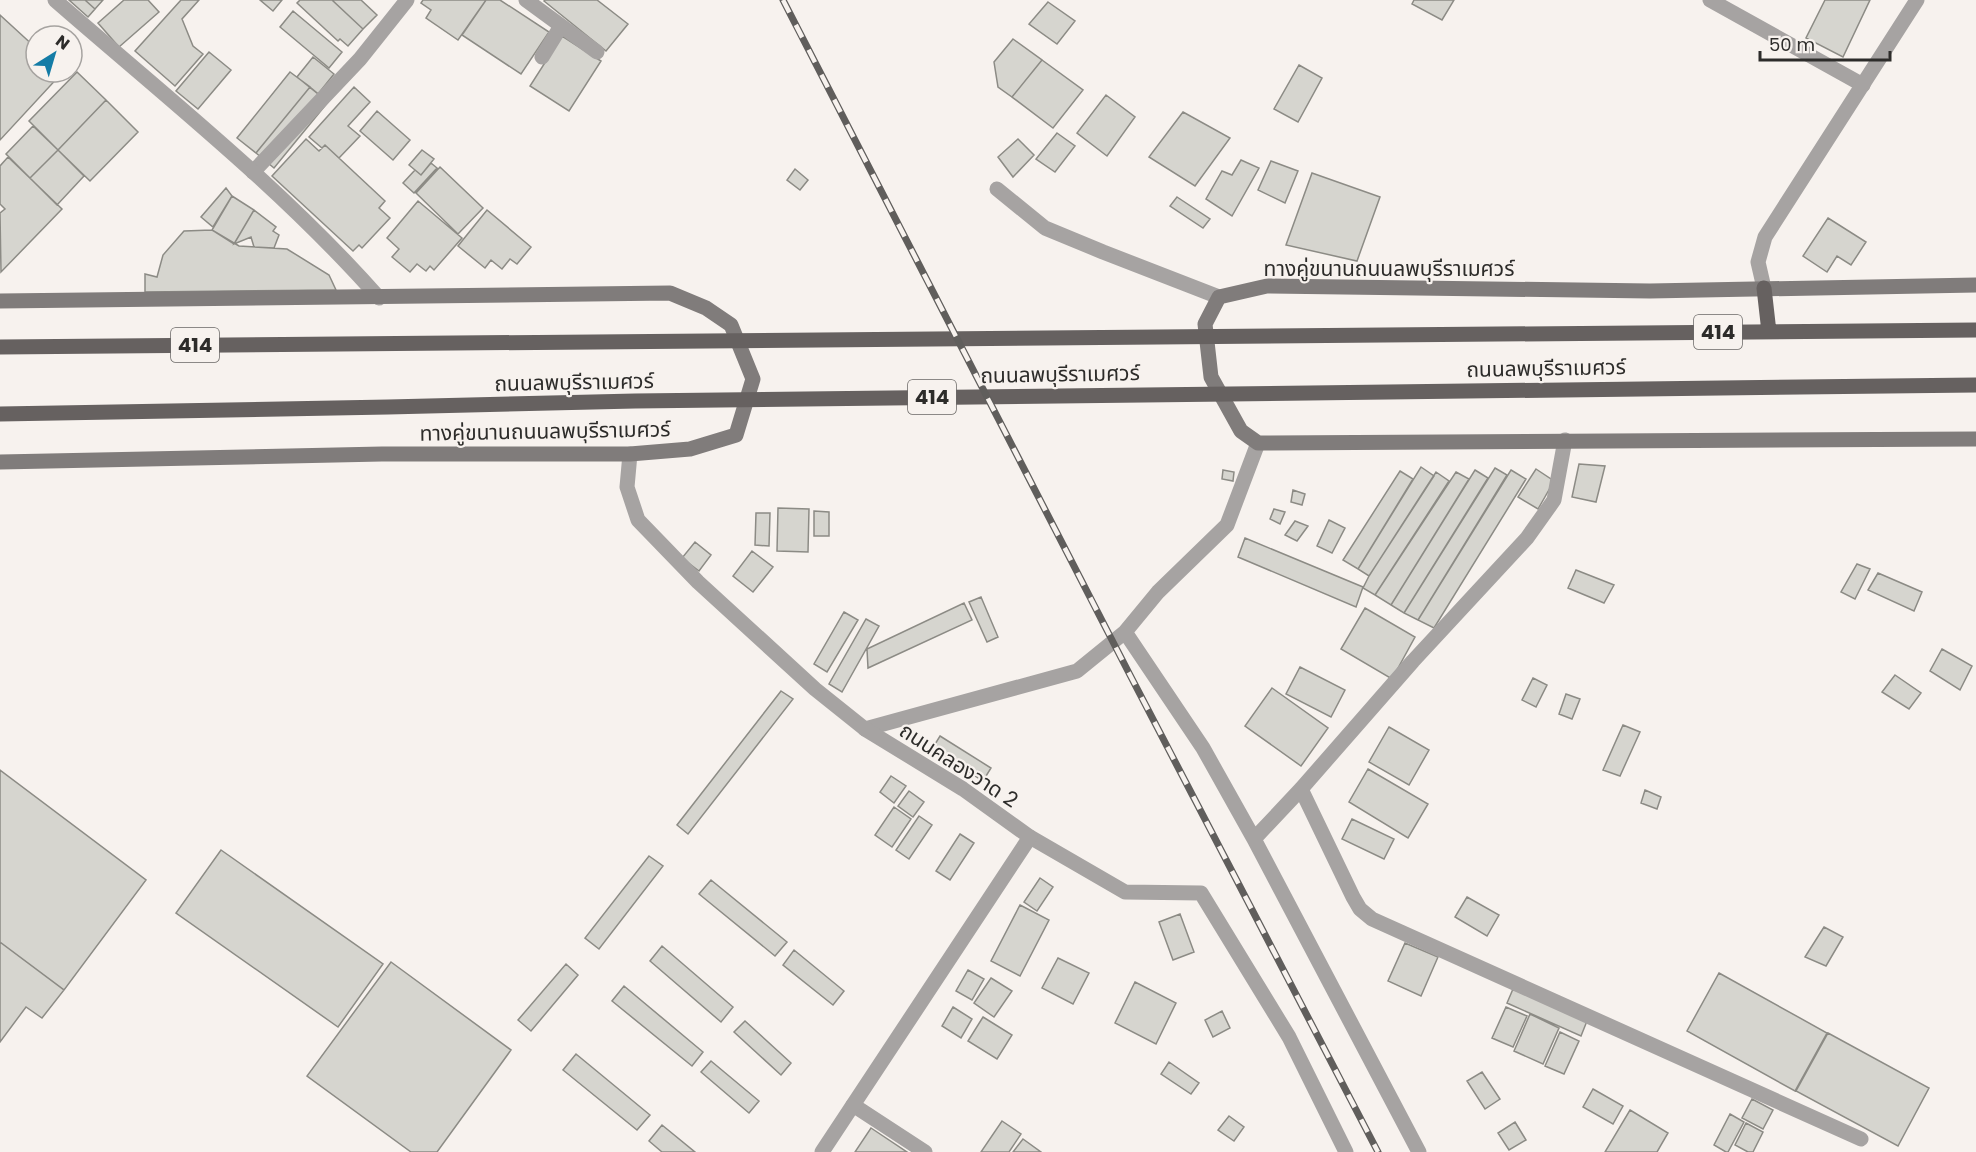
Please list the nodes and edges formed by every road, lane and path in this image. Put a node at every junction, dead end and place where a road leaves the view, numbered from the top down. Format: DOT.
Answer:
graph roads {
  1 [pos="55,0"];
  2 [pos="407,0"];
  3 [pos="526,0"];
  4 [pos="1710,0"];
  5 [pos="1917,0"];
  6 [pos="561,26"];
  7 [pos="597,52"];
  8 [pos="542,57"];
  9 [pos="1863,85"];
  10 [pos="253,171"];
  11 [pos="997,189"];
  12 [pos="1976,285"];
  13 [pos="1764,288"];
  14 [pos="1219,297"];
  15 [pos="379,298"];
  16 [pos="0,301"];
  17 [pos="1976,330"];
  18 [pos="1769,332"];
  19 [pos="0,346"];
  20 [pos="1976,385"];
  21 [pos="0,414"];
  22 [pos="1976,439"];
  23 [pos="1565,440"];
  24 [pos="1258,443"];
  25 [pos="630,454"];
  26 [pos="0,462"];
  27 [pos="1125,632"];
  28 [pos="865,729"];
  29 [pos="1301,789"];
  30 [pos="1030,837"];
  31 [pos="1254,839"];
  32 [pos="853,1105"];
  33 [pos="1861,1140"];
  34 [pos="822,1152"];
  35 [pos="925,1152"];
  36 [pos="1346,1152"];
  37 [pos="1419,1152"];
  1 -- 10 [label="street"];
  2 -- 10 [label="street"];
  3 -- 6 [label="street"];
  4 -- 9 [label="street"];
  5 -- 9 [label="street"];
  6 -- 7 [label="street"];
  6 -- 8 [label="street"];
  9 -- 13 [label="street"];
  10 -- 15 [label="street"];
  11 -- 14 [label="street"];
  12 -- 13 [label="main road, ทางคู่ขนานถนนลพบุรีราเมศวร์ / 414"];
  13 -- 14 [label="main road, ทางคู่ขนานถนนลพบุรีราเมศวร์ / 414"];
  13 -- 18 [label="main road"];
  14 -- 24 [label="main road"];
  15 -- 16 [label="main road, ทางคู่ขนานถนนลพบุรีราเมศวร์ / 414"];
  15 -- 25 [label="main road, ทางคู่ขนานถนนลพบุรีราเมศวร์ / 414"];
  17 -- 18 [label="main road, ถนนลพบุรีราเมศวร์ / 414"];
  18 -- 19 [label="main road, ถนนลพบุรีราเมศวร์ / 414"];
  20 -- 21 [label="main road, ถนนลพบุรีราเมศวร์ / 414"];
  22 -- 23 [label="main road"];
  23 -- 24 [label="main road"];
  23 -- 29 [label="street"];
  24 -- 27 [label="street"];
  25 -- 26 [label="main road, ทางคู่ขนานถนนลพบุรีราเมศวร์ / 414"];
  25 -- 28 [label="street, ถนนคลองวาด 2"];
  27 -- 28 [label="street"];
  27 -- 31 [label="street"];
  28 -- 30 [label="street, ถนนคลองวาด 2"];
  29 -- 31 [label="street"];
  29 -- 33 [label="street"];
  30 -- 32 [label="street"];
  30 -- 36 [label="street, ถนนคลองวาด 2"];
  31 -- 37 [label="street"];
  32 -- 34 [label="street"];
  32 -- 35 [label="street"];
}
